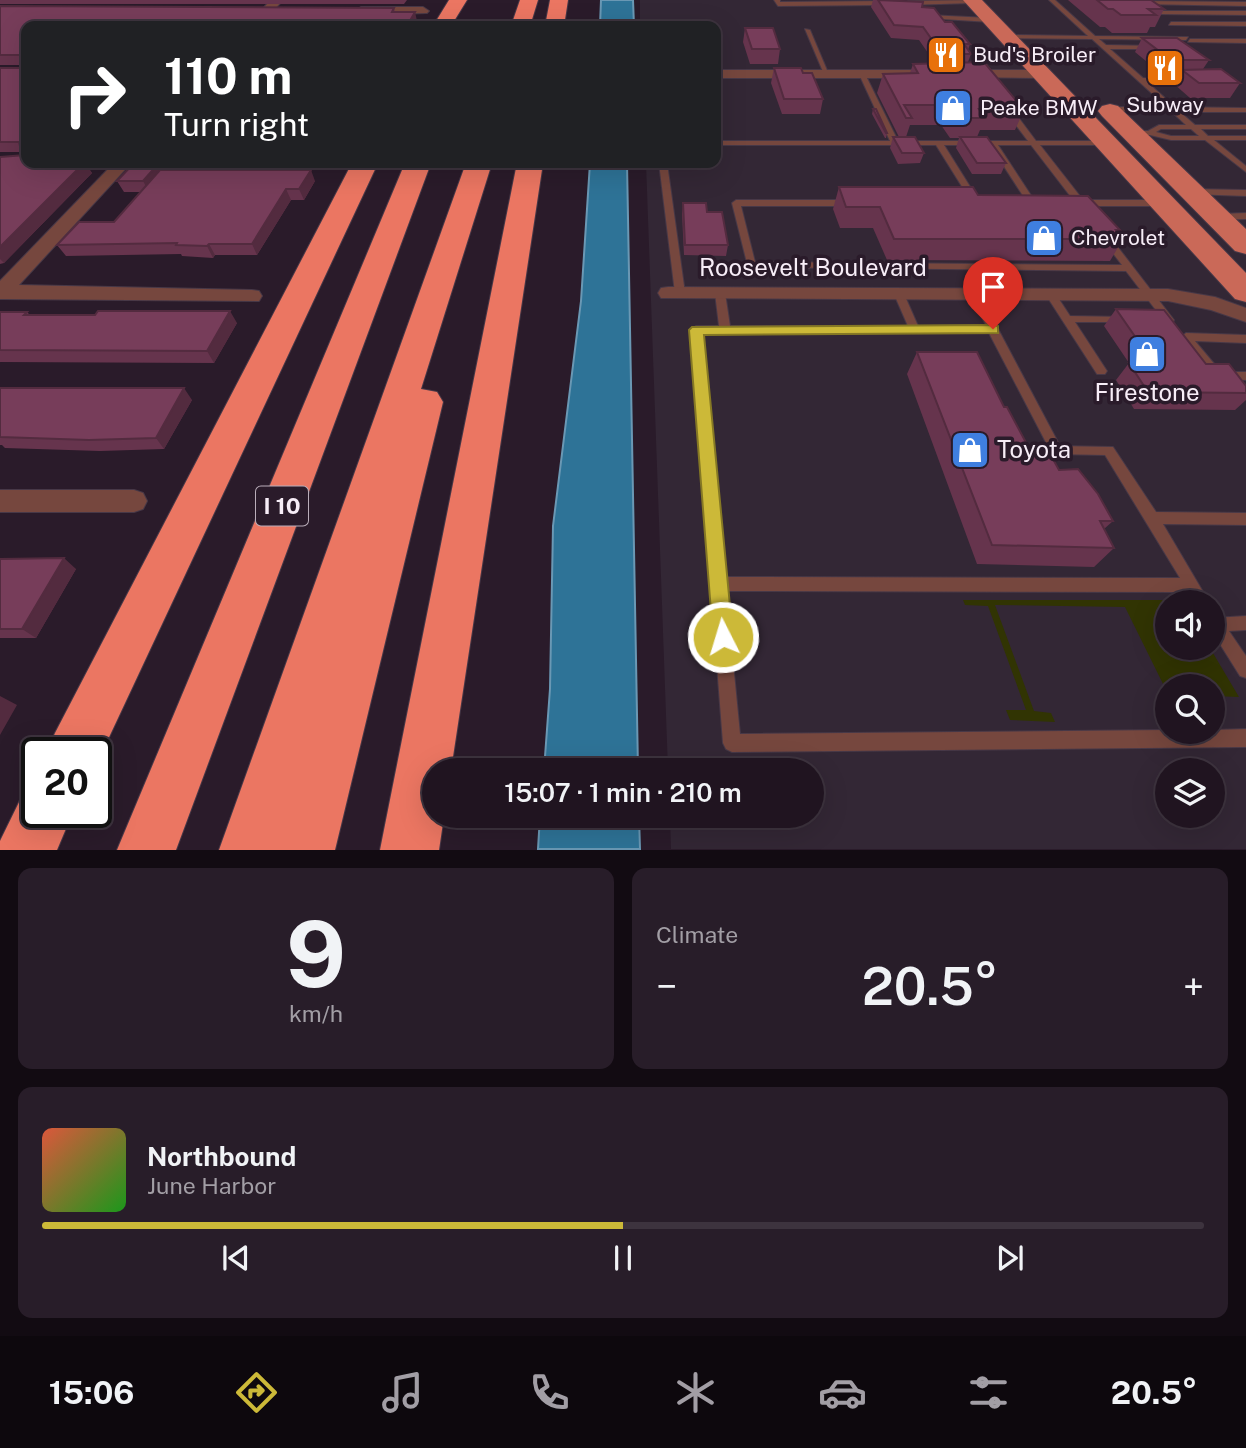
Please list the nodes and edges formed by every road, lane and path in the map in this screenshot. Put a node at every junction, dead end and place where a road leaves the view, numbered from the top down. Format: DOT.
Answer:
graph roads {
  1 [pos="458,0"];
  2 [pos="529,0"];
  3 [pos="559,0"];
  4 [pos="777,0"];
  5 [pos="1052,0"];
  6 [pos="973,1"];
  7 [pos="913,2"];
  8 [pos="1140,2"];
  9 [pos="890,3"];
  10 [pos="902,3"];
  11 [pos="1246,4"];
  12 [pos="276,6"];
  13 [pos="255,9"];
  14 [pos="346,10"];
  15 [pos="424,11"];
  16 [pos="1156,13"];
  17 [pos="1246,13"];
  18 [pos="922,17"];
  19 [pos="258,21"];
  20 [pos="445,21"];
  21 [pos="523,21"];
  22 [pos="556,21"];
  23 [pos="1171,24"];
  24 [pos="1246,24"];
  25 [pos="1005,25"];
  26 [pos="807,30"];
  27 [pos="1036,37"];
  28 [pos="1095,38"];
  29 [pos="1188,39"];
  30 [pos="1246,41"];
  31 [pos="1102,47"];
  32 [pos="1164,47"];
  33 [pos="1200,48"];
  34 [pos="1246,48"];
  35 [pos="1037,69"];
  36 [pos="721,74"];
  37 [pos="827,74"];
  38 [pos="862,74"];
  39 [pos="1140,80"];
  40 [pos="1195,80"];
  41 [pos="1003,104"];
  42 [pos="1108,109"];
  43 [pos="1174,110"];
  44 [pos="1246,110"];
  45 [pos="1192,127"];
  46 [pos="1246,127"];
  47 [pos="1141,133"];
  48 [pos="1205,138"];
  49 [pos="1246,138"];
  50 [pos="895,142"];
  51 [pos="938,142"];
  52 [pos="721,143"];
  53 [pos="992,143"];
  54 [pos="1033,143"];
  55 [pos="1106,143"];
  56 [pos="118,168"];
  57 [pos="363,168"];
  58 [pos="416,168"];
  59 [pos="477,168"];
  60 [pos="484,168"];
  61 [pos="529,168"];
  62 [pos="663,168"];
  63 [pos="1246,170"];
  64 [pos="1192,192"];
  65 [pos="1246,193"];
  66 [pos="965,202"];
  67 [pos="976,202"];
  68 [pos="990,202"];
  69 [pos="1018,202"];
  70 [pos="1068,202"];
  71 [pos="1080,202"];
  72 [pos="866,203"];
  73 [pos="1032,203"];
  74 [pos="1044,203"];
  75 [pos="1162,203"];
  76 [pos="1088,213"];
  77 [pos="1104,235"];
  78 [pos="1245,236"];
  79 [pos="1129,268"];
  80 [pos="1244,290"];
  81 [pos="0,292"];
  82 [pos="674,293"];
  83 [pos="720,293"];
  84 [pos="899,294"];
  85 [pos="975,295"];
  86 [pos="1051,295"];
  87 [pos="1159,295"];
  88 [pos="252,296"];
  89 [pos="1246,315"];
  90 [pos="1067,319"];
  91 [pos="1132,320"];
  92 [pos="1158,320"];
  93 [pos="1171,320"];
  94 [pos="993,329"];
  95 [pos="725,330"];
  96 [pos="915,330"];
  97 [pos="1186,337"];
  98 [pos="1246,339"];
  99 [pos="1101,371"];
  100 [pos="1246,376"];
  101 [pos="0,501"];
  102 [pos="134,501"];
  103 [pos="1152,518"];
  104 [pos="1246,519"];
  105 [pos="718,584"];
  106 [pos="1192,585"];
  107 [pos="1195,590"];
  108 [pos="1225,622"];
  109 [pos="1246,623"];
  110 [pos="1225,638"];
  111 [pos="1246,670"];
  112 [pos="81,737"];
  113 [pos="1246,738"];
  114 [pos="36,828"];
  115 [pos="26,849"];
  116 [pos="146,849"];
  117 [pos="248,849"];
  118 [pos="305,849"];
  119 [pos="409,849"];
  1 -- 20 [label="highway"];
  2 -- 21 [label="highway"];
  3 -- 22 [label="highway"];
  4 -- 9 [label="lane"];
  5 -- 28 [label="lane"];
  6 -- 7 [label="lane"];
  6 -- 25 [label="main road"];
  7 -- 10 [label="lane"];
  8 -- 11 [label="lane"];
  8 -- 16 [label="lane"];
  12 -- 13 [label="street"];
  12 -- 19 [label="street"];
  14 -- 15 [label="street"];
  16 -- 17 [label="lane"];
  16 -- 23 [label="lane"];
  18 -- 25 [label="lane"];
  23 -- 24 [label="lane"];
  23 -- 29 [label="lane"];
  25 -- 27 [label="main road"];
  25 -- 35 [label="main road"];
  26 -- 37 [label="lane"];
  27 -- 28 [label="lane"];
  27 -- 42 [label="main road"];
  28 -- 29 [label="lane"];
  28 -- 31 [label="lane"];
  29 -- 30 [label="lane"];
  31 -- 32 [label="lane"];
  31 -- 39 [label="lane"];
  33 -- 34 [label="lane"];
  35 -- 38 [label="street"];
  35 -- 47 [label="main road"];
  35 -- 55 [label="main road"];
  36 -- 37 [label="street"];
  37 -- 38 [label="street"];
  38 -- 50 [label="lane"];
  39 -- 40 [label="lane"];
  39 -- 43 [label="lane"];
  41 -- 54 [label="lane"];
  42 -- 43 [label="lane"];
  42 -- 47 [label="main road"];
  43 -- 44 [label="lane"];
  43 -- 45 [label="lane"];
  45 -- 46 [label="lane"];
  45 -- 47 [label="lane"];
  45 -- 48 [label="lane"];
  47 -- 48 [label="lane"];
  47 -- 64 [label="main road"];
  48 -- 49 [label="lane"];
  48 -- 63 [label="lane"];
  50 -- 51 [label="lane"];
  50 -- 52 [label="lane"];
  51 -- 53 [label="lane"];
  51 -- 67 [label="lane"];
  53 -- 54 [label="lane"];
  53 -- 73 [label="lane"];
  54 -- 55 [label="lane"];
  54 -- 71 [label="lane"];
  55 -- 75 [label="main road"];
  56 -- 81 [label="street"];
  57 -- 112 [label="highway"];
  58 -- 116 [label="highway, I 10"];
  59 -- 117 [label="highway"];
  60 -- 118 [label="highway"];
  61 -- 119 [label="highway"];
  62 -- 82 [label="lane"];
  64 -- 65 [label="lane"];
  64 -- 78 [label="main road"];
  66 -- 67 [label="lane"];
  67 -- 68 [label="lane"];
  69 -- 73 [label="lane"];
  70 -- 71 [label="lane"];
  71 -- 75 [label="lane"];
  71 -- 76 [label="lane"];
  72 -- 79 [label="lane"];
  73 -- 74 [label="lane"];
  75 -- 80 [label="main road"];
  77 -- 79 [label="lane"];
  79 -- 87 [label="lane"];
  80 -- 87 [label="street, Roosevelt Boulevard"];
  81 -- 88 [label="street"];
  82 -- 83 [label="street, Roosevelt Boulevard"];
  83 -- 84 [label="street, Roosevelt Boulevard"];
  83 -- 95 [label="lane"];
  84 -- 85 [label="street, Roosevelt Boulevard"];
  84 -- 96 [label="lane"];
  85 -- 86 [label="street, Roosevelt Boulevard"];
  85 -- 94 [label="lane"];
  86 -- 87 [label="street, Roosevelt Boulevard"];
  86 -- 90 [label="lane"];
  87 -- 89 [label="street, Roosevelt Boulevard"];
  87 -- 93 [label="lane"];
  90 -- 91 [label="lane"];
  90 -- 99 [label="lane"];
  92 -- 93 [label="lane"];
  93 -- 97 [label="lane"];
  94 -- 96 [label="lane"];
  94 -- 103 [label="lane"];
  95 -- 96 [label="lane"];
  95 -- 105 [label="lane"];
  97 -- 98 [label="lane"];
  97 -- 100 [label="lane"];
  101 -- 102 [label="street"];
  103 -- 104 [label="lane"];
  103 -- 106 [label="lane"];
  105 -- 106 [label="lane"];
  105 -- 113 [label="lane"];
  106 -- 107 [label="lane"];
  108 -- 109 [label="lane"];
  110 -- 111 [label="lane"];
  114 -- 115 [label="highway"];
}
